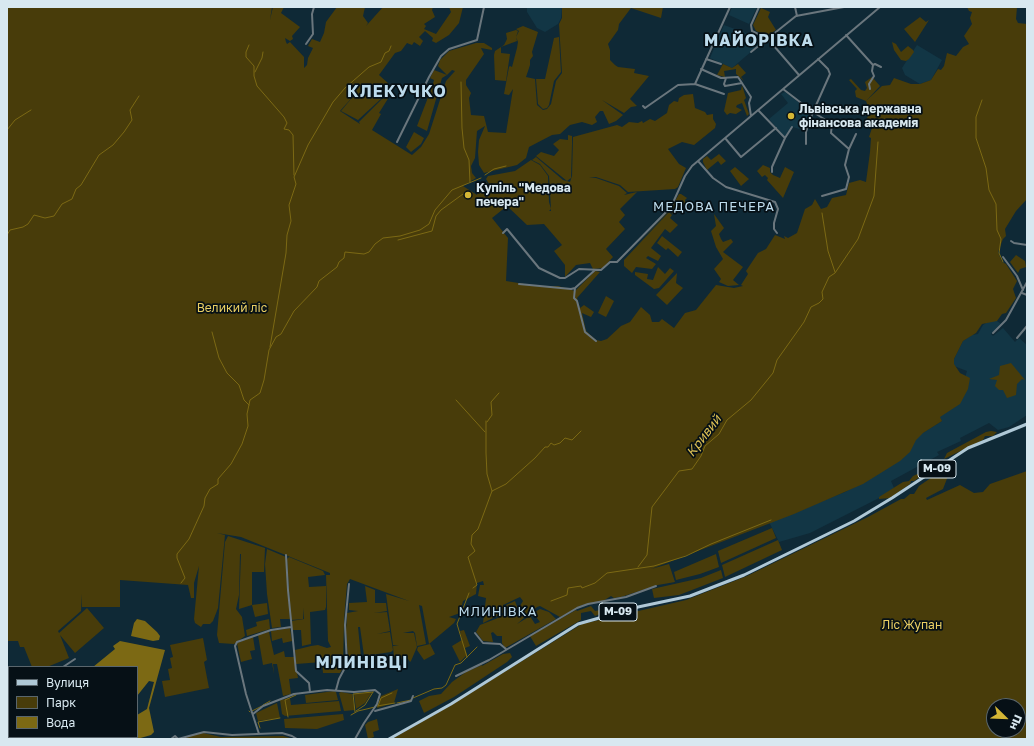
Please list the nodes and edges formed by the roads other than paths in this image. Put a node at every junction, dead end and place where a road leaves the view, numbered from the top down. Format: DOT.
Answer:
graph roads {
  1 [pos="314,7"];
  2 [pos="484,7"];
  3 [pos="730,7"];
  4 [pos="759,7"];
  5 [pos="795,7"];
  6 [pos="844,7"];
  7 [pos="880,7"];
  8 [pos="797,16"];
  9 [pos="846,35"];
  10 [pos="768,39"];
  11 [pos="306,44"];
  12 [pos="751,52"];
  13 [pos="706,59"];
  14 [pos="818,59"];
  15 [pos="721,64"];
  16 [pos="873,65"];
  17 [pos="881,67"];
  18 [pos="701,69"];
  19 [pos="799,75"];
  20 [pos="726,78"];
  21 [pos="742,83"];
  22 [pos="695,84"];
  23 [pos="783,89"];
  24 [pos="870,89"];
  25 [pos="724,94"];
  26 [pos="642,106"];
  27 [pos="758,110"];
  28 [pos="813,112"];
  29 [pos="751,116"];
  30 [pos="792,127"];
  31 [pos="776,128"];
  32 [pos="856,134"];
  33 [pos="725,138"];
  34 [pos="785,138"];
  35 [pos="397,142"];
  36 [pos="806,144"];
  37 [pos="849,149"];
  38 [pos="698,161"];
  39 [pos="772,172"];
  40 [pos="822,196"];
  41 [pos="502,233"];
  42 [pos="777,233"];
  43 [pos="1011,241"];
  44 [pos="1027,245"];
  45 [pos="1003,257"];
  46 [pos="595,270"];
  47 [pos="1027,282"];
  48 [pos="519,284"];
  49 [pos="575,288"];
  50 [pos="1022,293"];
  51 [pos="1027,295"];
  52 [pos="1027,326"];
  53 [pos="993,333"];
  54 [pos="1016,338"];
  55 [pos="596,341"];
  56 [pos="1027,424"];
  57 [pos="286,556"];
  58 [pos="349,584"];
  59 [pos="656,586"];
  60 [pos="291,627"];
  61 [pos="475,633"];
  62 [pos="506,650"];
  63 [pos="75,659"];
  64 [pos="64,666"];
  65 [pos="456,676"];
  66 [pos="336,690"];
  67 [pos="310,692"];
  68 [pos="412,698"];
  69 [pos="374,711"];
  70 [pos="253,714"];
  71 [pos="259,734"];
  72 [pos="171,739"];
  73 [pos="178,739"];
  74 [pos="297,739"];
  75 [pos="355,739"];
  76 [pos="389,739"];
  1 -- 11 [label="street"];
  2 -- 35 [label="street"];
  3 -- 13 [label="street"];
  4 -- 10 [label="street"];
  5 -- 8 [label="street"];
  6 -- 8 [label="street"];
  7 -- 9 [label="street"];
  8 -- 10 [label="street"];
  9 -- 14 [label="street"];
  9 -- 16 [label="street"];
  10 -- 12 [label="street"];
  10 -- 19 [label="street"];
  13 -- 15 [label="street"];
  13 -- 18 [label="street"];
  14 -- 19 [label="street"];
  14 -- 28 [label="street"];
  16 -- 17 [label="street"];
  16 -- 24 [label="street"];
  18 -- 20 [label="street"];
  18 -- 22 [label="street"];
  19 -- 23 [label="street"];
  20 -- 21 [label="street"];
  20 -- 21 [label="street"];
  21 -- 29 [label="street"];
  22 -- 25 [label="street"];
  22 -- 26 [label="street"];
  23 -- 27 [label="street"];
  23 -- 28 [label="street"];
  27 -- 29 [label="street"];
  27 -- 31 [label="street"];
  28 -- 36 [label="street"];
  28 -- 37 [label="street"];
  29 -- 33 [label="street"];
  30 -- 34 [label="street"];
  31 -- 33 [label="street"];
  31 -- 34 [label="street"];
  32 -- 37 [label="street"];
  33 -- 38 [label="street"];
  34 -- 39 [label="street"];
  37 -- 40 [label="street"];
  38 -- 42 [label="street"];
  38 -- 46 [label="street"];
  41 -- 46 [label="street"];
  43 -- 44 [label="street"];
  45 -- 50 [label="street"];
  46 -- 49 [label="street"];
  47 -- 50 [label="street"];
  48 -- 49 [label="street"];
  49 -- 55 [label="street"];
  50 -- 51 [label="street"];
  50 -- 53 [label="street"];
  52 -- 54 [label="street"];
  56 -- 76 [label="main road, М-09"];
  57 -- 60 [label="street"];
  58 -- 66 [label="street"];
  59 -- 62 [label="street"];
  60 -- 67 [label="street"];
  60 -- 70 [label="street"];
  61 -- 62 [label="street"];
  62 -- 65 [label="street"];
  63 -- 64 [label="street"];
  66 -- 67 [label="street"];
  66 -- 69 [label="street"];
  67 -- 70 [label="street"];
  68 -- 69 [label="street"];
  69 -- 75 [label="street"];
  70 -- 71 [label="street"];
  71 -- 73 [label="street"];
  71 -- 74 [label="street"];
  72 -- 73 [label="street"];
}
